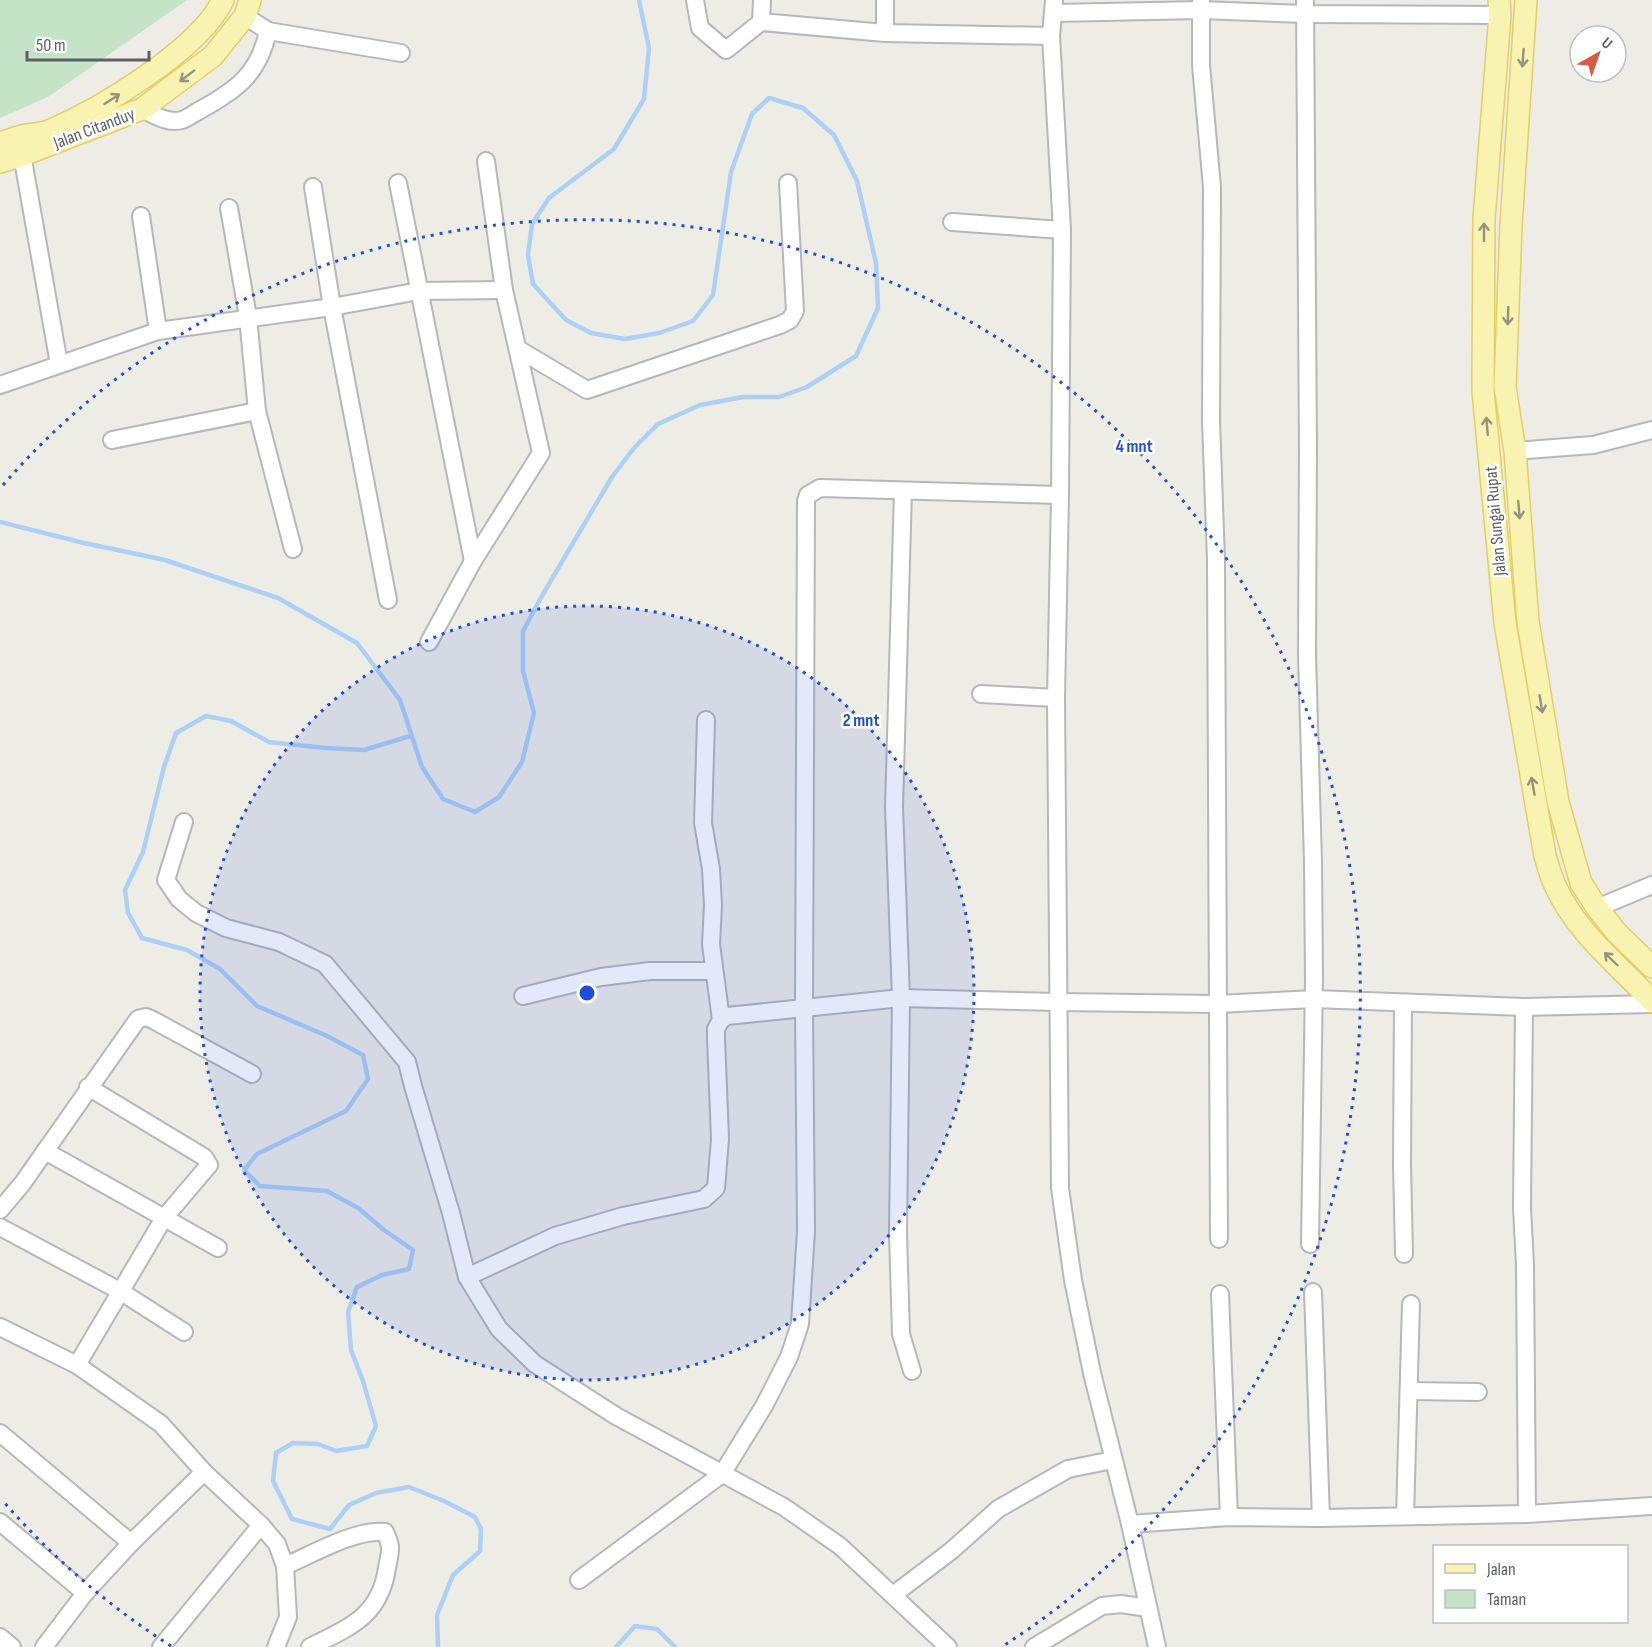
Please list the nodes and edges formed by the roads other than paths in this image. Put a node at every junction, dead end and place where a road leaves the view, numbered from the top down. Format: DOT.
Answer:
graph roads {
  1 [pos="223,0"];
  2 [pos="695,0"];
  3 [pos="762,0"];
  4 [pos="885,0"];
  5 [pos="1526,0"];
  6 [pos="1201,5"];
  7 [pos="1054,7"];
  8 [pos="1305,7"];
  9 [pos="1499,7"];
  10 [pos="248,8"];
  11 [pos="761,22"];
  12 [pos="268,31"];
  13 [pos="885,33"];
  14 [pos="1051,36"];
  15 [pos="401,53"];
  16 [pos="142,109"];
  17 [pos="14,145"];
  18 [pos="486,161"];
  19 [pos="0,162"];
  20 [pos="398,183"];
  21 [pos="788,183"];
  22 [pos="313,187"];
  23 [pos="229,208"];
  24 [pos="141,216"];
  25 [pos="952,222"];
  26 [pos="1062,230"];
  27 [pos="504,290"];
  28 [pos="419,291"];
  29 [pos="332,307"];
  30 [pos="248,317"];
  31 [pos="158,331"];
  32 [pos="518,349"];
  33 [pos="59,364"];
  34 [pos="0,385"];
  35 [pos="258,411"];
  36 [pos="1652,430"];
  37 [pos="112,440"];
  38 [pos="1515,451"];
  39 [pos="903,491"];
  40 [pos="1060,495"];
  41 [pos="293,549"];
  42 [pos="473,561"];
  43 [pos="388,600"];
  44 [pos="1528,622"];
  45 [pos="1505,623"];
  46 [pos="429,642"];
  47 [pos="981,694"];
  48 [pos="1056,698"];
  49 [pos="706,720"];
  50 [pos="184,822"];
  51 [pos="1652,885"];
  52 [pos="1597,908"];
  53 [pos="1652,967"];
  54 [pos="714,971"];
  55 [pos="523,996"];
  56 [pos="901,998"];
  57 [pos="1314,999"];
  58 [pos="1058,1002"];
  59 [pos="1402,1003"];
  60 [pos="1652,1003"];
  61 [pos="1218,1004"];
  62 [pos="1524,1007"];
  63 [pos="804,1009"];
  64 [pos="721,1020"];
  65 [pos="252,1074"];
  66 [pos="88,1087"];
  67 [pos="45,1151"];
  68 [pos="0,1210"];
  69 [pos="164,1218"];
  70 [pos="0,1227"];
  71 [pos="1220,1239"];
  72 [pos="1310,1244"];
  73 [pos="218,1248"];
  74 [pos="1404,1254"];
  75 [pos="467,1277"];
  76 [pos="120,1291"];
  77 [pos="1313,1292"];
  78 [pos="1220,1294"];
  79 [pos="1412,1304"];
  80 [pos="0,1327"];
  81 [pos="184,1332"];
  82 [pos="76,1365"];
  83 [pos="912,1371"];
  84 [pos="1410,1391"];
  85 [pos="1478,1392"];
  86 [pos="0,1433"];
  87 [pos="1113,1460"];
  88 [pos="204,1472"];
  89 [pos="722,1474"];
  90 [pos="1652,1506"];
  91 [pos="1527,1514"];
  92 [pos="1405,1516"];
  93 [pos="1229,1517"];
  94 [pos="1321,1518"];
  95 [pos="0,1522"];
  96 [pos="1130,1524"];
  97 [pos="261,1525"];
  98 [pos="131,1543"];
  99 [pos="285,1566"];
  100 [pos="579,1580"];
  101 [pos="85,1593"];
  102 [pos="893,1595"];
  103 [pos="1148,1608"];
  104 [pos="0,1637"];
  105 [pos="12,1647"];
  106 [pos="44,1647"];
  107 [pos="161,1647"];
  108 [pos="276,1647"];
  109 [pos="310,1647"];
  110 [pos="948,1647"];
  111 [pos="1034,1647"];
  112 [pos="1157,1647"];
  17 -- 1 [label="main road, Jalan Citanduy, one-way"];
  2 -- 11 [label="street"];
  3 -- 11 [label="street"];
  4 -- 13 [label="street"];
  5 -- 38 [label="main road, Jalan Sungai Rupat, one-way"];
  6 -- 7 [label="street"];
  6 -- 8 [label="street"];
  6 -- 61 [label="street"];
  7 -- 14 [label="street"];
  8 -- 9 [label="street"];
  8 -- 57 [label="street"];
  45 -- 9 [label="main road, Jalan Sungai Rupat, one-way"];
  10 -- 12 [label="street"];
  10 -- 16 [label="main road, Jalan Citanduy, one-way"];
  11 -- 13 [label="street"];
  12 -- 15 [label="street"];
  12 -- 16 [label="street"];
  13 -- 14 [label="street"];
  14 -- 26 [label="street"];
  16 -- 17 [label="main road, Jalan Citanduy"];
  17 -- 19 [label="main road, Jalan Citanduy"];
  17 -- 33 [label="street"];
  18 -- 27 [label="street"];
  20 -- 28 [label="street"];
  21 -- 32 [label="street"];
  22 -- 29 [label="street"];
  23 -- 30 [label="street"];
  24 -- 31 [label="street"];
  25 -- 26 [label="street"];
  26 -- 40 [label="street"];
  27 -- 28 [label="street"];
  27 -- 32 [label="street"];
  28 -- 29 [label="street"];
  28 -- 42 [label="street"];
  29 -- 30 [label="street"];
  29 -- 43 [label="street"];
  30 -- 31 [label="street"];
  30 -- 35 [label="street"];
  31 -- 33 [label="street"];
  32 -- 42 [label="street"];
  33 -- 34 [label="street"];
  35 -- 37 [label="street"];
  35 -- 41 [label="street"];
  36 -- 38 [label="street"];
  38 -- 44 [label="main road, Jalan Sungai Rupat, one-way"];
  39 -- 40 [label="street"];
  39 -- 56 [label="street"];
  39 -- 63 [label="street"];
  40 -- 48 [label="street"];
  42 -- 46 [label="street"];
  44 -- 45 [label="main road"];
  44 -- 52 [label="main road, Jalan Sungai Rupat, one-way"];
  60 -- 45 [label="main road, Jalan Sungai Rupat, one-way"];
  47 -- 48 [label="street"];
  48 -- 58 [label="street"];
  49 -- 54 [label="street"];
  50 -- 75 [label="street"];
  51 -- 52 [label="street"];
  52 -- 53 [label="main road, Jalan Sungai Rupat"];
  54 -- 55 [label="street"];
  54 -- 64 [label="street"];
  56 -- 58 [label="street"];
  56 -- 63 [label="street"];
  56 -- 83 [label="street"];
  57 -- 59 [label="street"];
  57 -- 61 [label="street"];
  57 -- 72 [label="street"];
  58 -- 61 [label="street"];
  58 -- 87 [label="street"];
  59 -- 62 [label="street"];
  59 -- 74 [label="street"];
  60 -- 62 [label="street"];
  61 -- 71 [label="street"];
  62 -- 91 [label="street"];
  63 -- 64 [label="street"];
  63 -- 89 [label="street"];
  64 -- 75 [label="street"];
  65 -- 66 [label="street"];
  66 -- 67 [label="street"];
  66 -- 69 [label="street"];
  67 -- 68 [label="street"];
  67 -- 69 [label="street"];
  69 -- 73 [label="street"];
  69 -- 76 [label="street"];
  70 -- 76 [label="street"];
  75 -- 89 [label="street"];
  76 -- 81 [label="street"];
  76 -- 82 [label="street"];
  77 -- 94 [label="street"];
  78 -- 93 [label="street"];
  79 -- 84 [label="street"];
  80 -- 82 [label="street"];
  82 -- 88 [label="street"];
  84 -- 85 [label="street"];
  84 -- 92 [label="street"];
  86 -- 98 [label="street"];
  87 -- 96 [label="street"];
  87 -- 102 [label="street"];
  88 -- 97 [label="street"];
  88 -- 98 [label="street"];
  89 -- 100 [label="street"];
  89 -- 102 [label="street"];
  90 -- 91 [label="street"];
  91 -- 92 [label="street"];
  92 -- 94 [label="street"];
  93 -- 94 [label="street"];
  93 -- 96 [label="street"];
  95 -- 101 [label="street"];
  96 -- 103 [label="street"];
  97 -- 99 [label="street"];
  97 -- 107 [label="street"];
  98 -- 101 [label="street"];
  99 -- 108 [label="street"];
  99 -- 109 [label="street"];
  101 -- 106 [label="street"];
  102 -- 110 [label="street"];
  103 -- 111 [label="street"];
  103 -- 112 [label="street"];
  104 -- 105 [label="street"];
}
